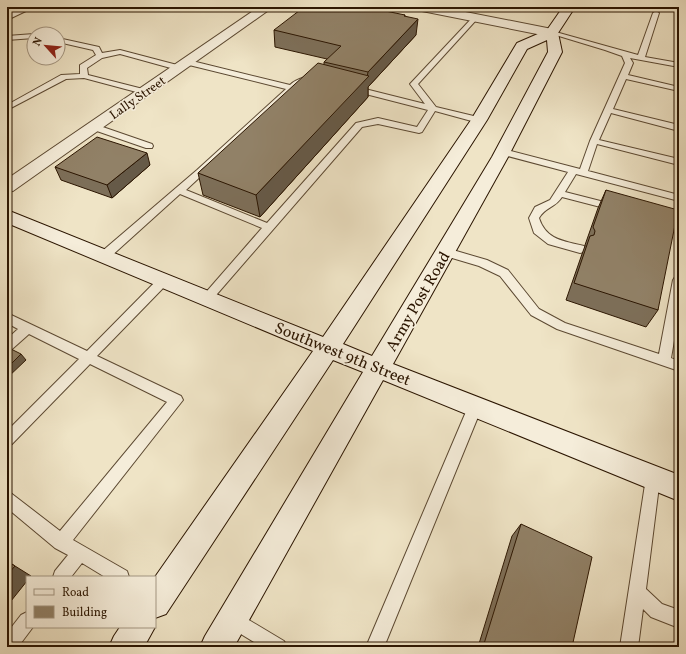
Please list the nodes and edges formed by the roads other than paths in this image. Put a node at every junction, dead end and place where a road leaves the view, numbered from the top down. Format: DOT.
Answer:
graph roads {
  1 [pos="26,7"];
  2 [pos="267,7"];
  3 [pos="422,7"];
  4 [pos="569,7"];
  5 [pos="463,11"];
  6 [pos="656,13"];
  7 [pos="7,16"];
  8 [pos="475,18"];
  9 [pos="552,33"];
  10 [pos="26,36"];
  11 [pos="7,38"];
  12 [pos="66,42"];
  13 [pos="624,54"];
  14 [pos="100,56"];
  15 [pos="641,58"];
  16 [pos="183,65"];
  17 [pos="679,65"];
  18 [pos="84,76"];
  19 [pos="623,76"];
  20 [pos="325,82"];
  21 [pos="341,85"];
  22 [pos="291,88"];
  23 [pos="679,89"];
  24 [pos="144,92"];
  25 [pos="7,108"];
  26 [pos="433,108"];
  27 [pos="608,110"];
  28 [pos="478,120"];
  29 [pos="94,127"];
  30 [pos="679,128"];
  31 [pos="594,141"];
  32 [pos="149,146"];
  33 [pos="503,152"];
  34 [pos="679,162"];
  35 [pos="578,172"];
  36 [pos="7,187"];
  37 [pos="178,190"];
  38 [pos="559,193"];
  39 [pos="679,198"];
  40 [pos="627,211"];
  41 [pos="7,216"];
  42 [pos="269,227"];
  43 [pos="580,249"];
  44 [pos="446,252"];
  45 [pos="104,256"];
  46 [pos="164,280"];
  47 [pos="679,280"];
  48 [pos="207,298"];
  49 [pos="7,318"];
  50 [pos="27,328"];
  51 [pos="7,347"];
  52 [pos="328,348"];
  53 [pos="88,358"];
  54 [pos="664,361"];
  55 [pos="679,366"];
  56 [pos="378,368"];
  57 [pos="475,407"];
  58 [pos="7,440"];
  59 [pos="653,478"];
  60 [pos="679,488"];
  61 [pos="7,499"];
  62 [pos="61,542"];
  63 [pos="80,552"];
  64 [pos="62,576"];
  65 [pos="119,576"];
  66 [pos="637,592"];
  67 [pos="156,600"];
  68 [pos="232,619"];
  69 [pos="679,620"];
  70 [pos="26,622"];
  71 [pos="138,628"];
  72 [pos="7,647"];
  73 [pos="125,647"];
  74 [pos="216,647"];
  75 [pos="278,647"];
  76 [pos="376,647"];
  77 [pos="629,647"];
  1 -- 7 [label="main road"];
  2 -- 16 [label="main road, Lally Street"];
  3 -- 5 [label="main road"];
  4 -- 9 [label="main road"];
  5 -- 8 [label="main road"];
  6 -- 15 [label="lane"];
  8 -- 9 [label="main road"];
  8 -- 26 [label="lane"];
  9 -- 13 [label="lane"];
  9 -- 28 [label="main road"];
  9 -- 33 [label="main road, Army Post Road"];
  10 -- 11 [label="lane"];
  12 -- 14 [label="lane"];
  13 -- 15 [label="lane"];
  13 -- 19 [label="lane"];
  14 -- 16 [label="lane"];
  14 -- 18 [label="lane"];
  15 -- 17 [label="lane"];
  16 -- 22 [label="lane"];
  16 -- 24 [label="main road, Lally Street"];
  18 -- 24 [label="lane"];
  18 -- 25 [label="lane"];
  19 -- 23 [label="lane"];
  19 -- 27 [label="lane"];
  20 -- 22 [label="lane"];
  21 -- 26 [label="lane"];
  22 -- 37 [label="lane"];
  24 -- 29 [label="main road, Lally Street"];
  26 -- 28 [label="lane"];
  26 -- 42 [label="lane"];
  27 -- 30 [label="lane"];
  27 -- 31 [label="lane"];
  28 -- 52 [label="main road"];
  29 -- 32 [label="lane"];
  29 -- 36 [label="main road, Lally Street"];
  31 -- 34 [label="lane"];
  31 -- 35 [label="lane"];
  33 -- 35 [label="lane"];
  33 -- 44 [label="main road, Army Post Road"];
  35 -- 38 [label="lane"];
  35 -- 39 [label="lane"];
  37 -- 42 [label="lane"];
  37 -- 45 [label="lane"];
  38 -- 40 [label="lane"];
  38 -- 43 [label="lane"];
  41 -- 45 [label="main road, Southwest 9th Street"];
  42 -- 48 [label="lane"];
  44 -- 54 [label="lane"];
  44 -- 56 [label="main road, Army Post Road"];
  45 -- 46 [label="main road, Southwest 9th Street"];
  46 -- 48 [label="main road, Southwest 9th Street"];
  46 -- 53 [label="lane"];
  47 -- 54 [label="lane"];
  48 -- 52 [label="main road, Southwest 9th Street"];
  49 -- 50 [label="lane"];
  50 -- 51 [label="lane"];
  50 -- 53 [label="lane"];
  52 -- 56 [label="main road, Southwest 9th Street"];
  52 -- 67 [label="main road"];
  53 -- 58 [label="lane"];
  53 -- 62 [label="lane"];
  54 -- 55 [label="lane"];
  56 -- 57 [label="main road, Southwest 9th Street"];
  56 -- 68 [label="main road, Army Post Road"];
  57 -- 59 [label="main road, Southwest 9th Street"];
  57 -- 76 [label="lane"];
  59 -- 60 [label="main road, Southwest 9th Street"];
  59 -- 66 [label="lane"];
  61 -- 62 [label="lane"];
  62 -- 63 [label="lane"];
  63 -- 64 [label="lane"];
  63 -- 65 [label="lane"];
  66 -- 69 [label="lane"];
  66 -- 77 [label="lane"];
  68 -- 74 [label="main road, Army Post Road"];
  68 -- 75 [label="lane"];
  70 -- 72 [label="lane"];
  71 -- 73 [label="main road"];
}
